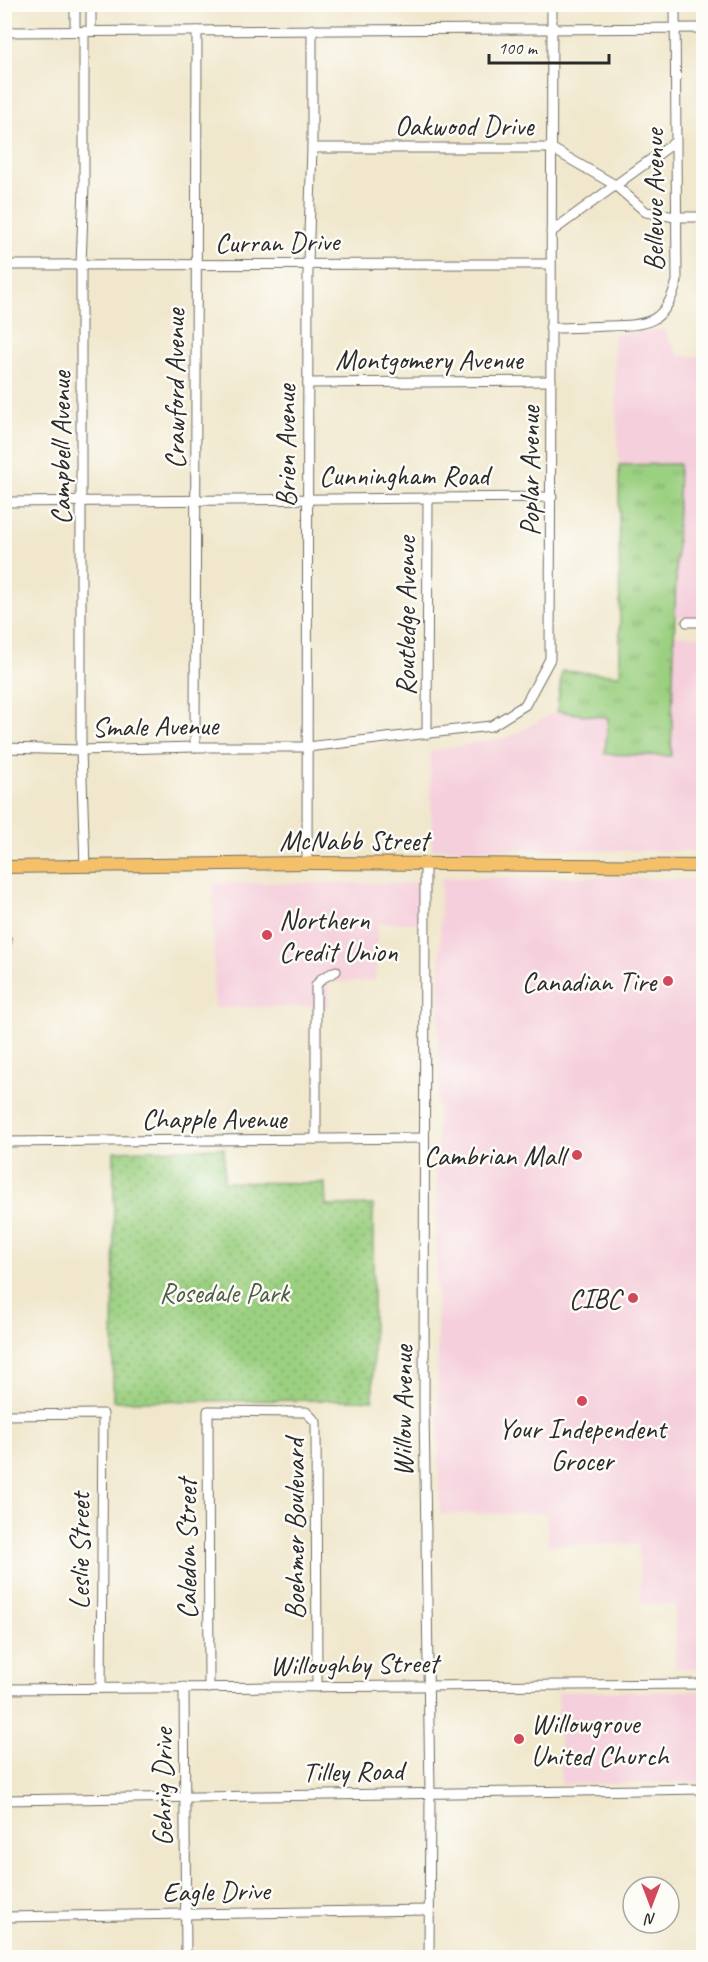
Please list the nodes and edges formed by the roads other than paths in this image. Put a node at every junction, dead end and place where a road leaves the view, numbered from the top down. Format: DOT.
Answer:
graph roads {
  1 [pos="75,4"];
  2 [pos="91,4"];
  3 [pos="552,4"];
  4 [pos="675,4"];
  5 [pos="675,28"];
  6 [pos="704,28"];
  7 [pos="312,29"];
  8 [pos="551,29"];
  9 [pos="84,31"];
  10 [pos="197,31"];
  11 [pos="4,32"];
  12 [pos="675,142"];
  13 [pos="312,148"];
  14 [pos="551,148"];
  15 [pos="615,185"];
  16 [pos="675,217"];
  17 [pos="704,217"];
  18 [pos="550,232"];
  19 [pos="308,263"];
  20 [pos="550,264"];
  21 [pos="4,265"];
  22 [pos="81,265"];
  23 [pos="196,265"];
  24 [pos="550,328"];
  25 [pos="551,381"];
  26 [pos="308,383"];
  27 [pos="552,497"];
  28 [pos="306,498"];
  29 [pos="428,498"];
  30 [pos="196,500"];
  31 [pos="83,501"];
  32 [pos="4,502"];
  33 [pos="687,622"];
  34 [pos="704,622"];
  35 [pos="427,734"];
  36 [pos="195,747"];
  37 [pos="307,747"];
  38 [pos="4,748"];
  39 [pos="81,750"];
  40 [pos="307,863"];
  41 [pos="425,863"];
  42 [pos="85,866"];
  43 [pos="704,866"];
  44 [pos="4,867"];
  45 [pos="7,940"];
  46 [pos="4,951"];
  47 [pos="336,971"];
  48 [pos="424,1138"];
  49 [pos="316,1139"];
  50 [pos="4,1142"];
  51 [pos="208,1411"];
  52 [pos="4,1415"];
  53 [pos="704,1683"];
  54 [pos="428,1685"];
  55 [pos="317,1687"];
  56 [pos="101,1688"];
  57 [pos="184,1688"];
  58 [pos="209,1688"];
  59 [pos="4,1689"];
  60 [pos="704,1789"];
  61 [pos="430,1792"];
  62 [pos="184,1798"];
  63 [pos="4,1800"];
  64 [pos="429,1910"];
  65 [pos="184,1914"];
  66 [pos="4,1917"];
  67 [pos="186,1958"];
  68 [pos="429,1958"];
  1 -- 9 [label="street"];
  2 -- 9 [label="street"];
  3 -- 8 [label="street, Poplar Avenue"];
  4 -- 5 [label="street, Bellevue Avenue"];
  5 -- 6 [label="street"];
  5 -- 8 [label="street"];
  5 -- 12 [label="street, Bellevue Avenue"];
  7 -- 8 [label="street"];
  7 -- 10 [label="street"];
  7 -- 13 [label="street, Brien Avenue"];
  8 -- 14 [label="street, Poplar Avenue"];
  9 -- 10 [label="street"];
  9 -- 11 [label="street"];
  9 -- 22 [label="street, Campbell Avenue"];
  10 -- 23 [label="street, Crawford Avenue"];
  12 -- 15 [label="street"];
  12 -- 16 [label="street, Bellevue Avenue"];
  13 -- 14 [label="street, Oakwood Drive"];
  13 -- 19 [label="street, Brien Avenue"];
  14 -- 15 [label="street, Oakwood Drive"];
  14 -- 18 [label="street, Poplar Avenue"];
  15 -- 16 [label="street, Oakwood Drive"];
  15 -- 18 [label="street"];
  16 -- 17 [label="street, Oakwood Drive"];
  16 -- 24 [label="street, Bellevue Avenue"];
  18 -- 20 [label="street, Poplar Avenue"];
  19 -- 20 [label="street, Curran Drive"];
  19 -- 23 [label="street, Curran Drive"];
  19 -- 26 [label="street, Brien Avenue"];
  20 -- 24 [label="street, Poplar Avenue"];
  21 -- 22 [label="street, Curran Drive"];
  22 -- 23 [label="street, Curran Drive"];
  22 -- 31 [label="street, Campbell Avenue"];
  23 -- 30 [label="street, Crawford Avenue"];
  24 -- 25 [label="street, Poplar Avenue"];
  25 -- 26 [label="street, Montgomery Avenue"];
  25 -- 27 [label="street, Poplar Avenue"];
  26 -- 28 [label="street, Brien Avenue"];
  27 -- 29 [label="street, Cunningham Road"];
  27 -- 35 [label="street, Poplar Avenue"];
  28 -- 29 [label="street, Cunningham Road"];
  28 -- 30 [label="street, Cunningham Road"];
  28 -- 37 [label="street, Brien Avenue"];
  29 -- 35 [label="street, Routledge Avenue"];
  30 -- 31 [label="street, Cunningham Road"];
  30 -- 36 [label="street, Crawford Avenue"];
  31 -- 32 [label="street, Cunningham Road"];
  31 -- 39 [label="street, Campbell Avenue"];
  33 -- 34 [label="street"];
  35 -- 37 [label="street, Poplar Avenue"];
  36 -- 37 [label="street, Smale Avenue"];
  36 -- 39 [label="street, Smale Avenue"];
  37 -- 40 [label="street, Brien Avenue"];
  38 -- 39 [label="street, Smale Avenue"];
  39 -- 42 [label="street, Campbell Avenue"];
  40 -- 41 [label="main road, McNabb Street"];
  40 -- 42 [label="main road, McNabb Street"];
  41 -- 43 [label="main road, McNabb Street"];
  41 -- 48 [label="street, Willow Avenue"];
  42 -- 44 [label="main road, McNabb Street"];
  45 -- 46 [label="street"];
  47 -- 49 [label="street"];
  48 -- 49 [label="street, Chapple Avenue"];
  48 -- 54 [label="street, Willow Avenue"];
  49 -- 50 [label="street, Chapple Avenue"];
  51 -- 55 [label="street, Boehmer Boulevard"];
  51 -- 58 [label="street, Caledon Street"];
  52 -- 56 [label="street, Leslie Street"];
  53 -- 54 [label="street, Willoughby Street"];
  54 -- 55 [label="street, Willoughby Street"];
  54 -- 61 [label="street, Willow Avenue"];
  55 -- 58 [label="street, Willoughby Street"];
  56 -- 57 [label="street, Willoughby Street"];
  56 -- 59 [label="street, Willoughby Street"];
  57 -- 58 [label="street, Willoughby Street"];
  57 -- 62 [label="street, Gehrig Drive"];
  60 -- 61 [label="street, Tilley Road"];
  61 -- 62 [label="street, Tilley Road"];
  61 -- 64 [label="street, Willow Avenue"];
  62 -- 63 [label="street, Tilley Road"];
  62 -- 65 [label="street, Gehrig Drive"];
  64 -- 65 [label="street, Eagle Drive"];
  64 -- 68 [label="street, Willow Avenue"];
  65 -- 66 [label="street, Eagle Drive"];
  65 -- 67 [label="street, Gehrig Drive"];
}
